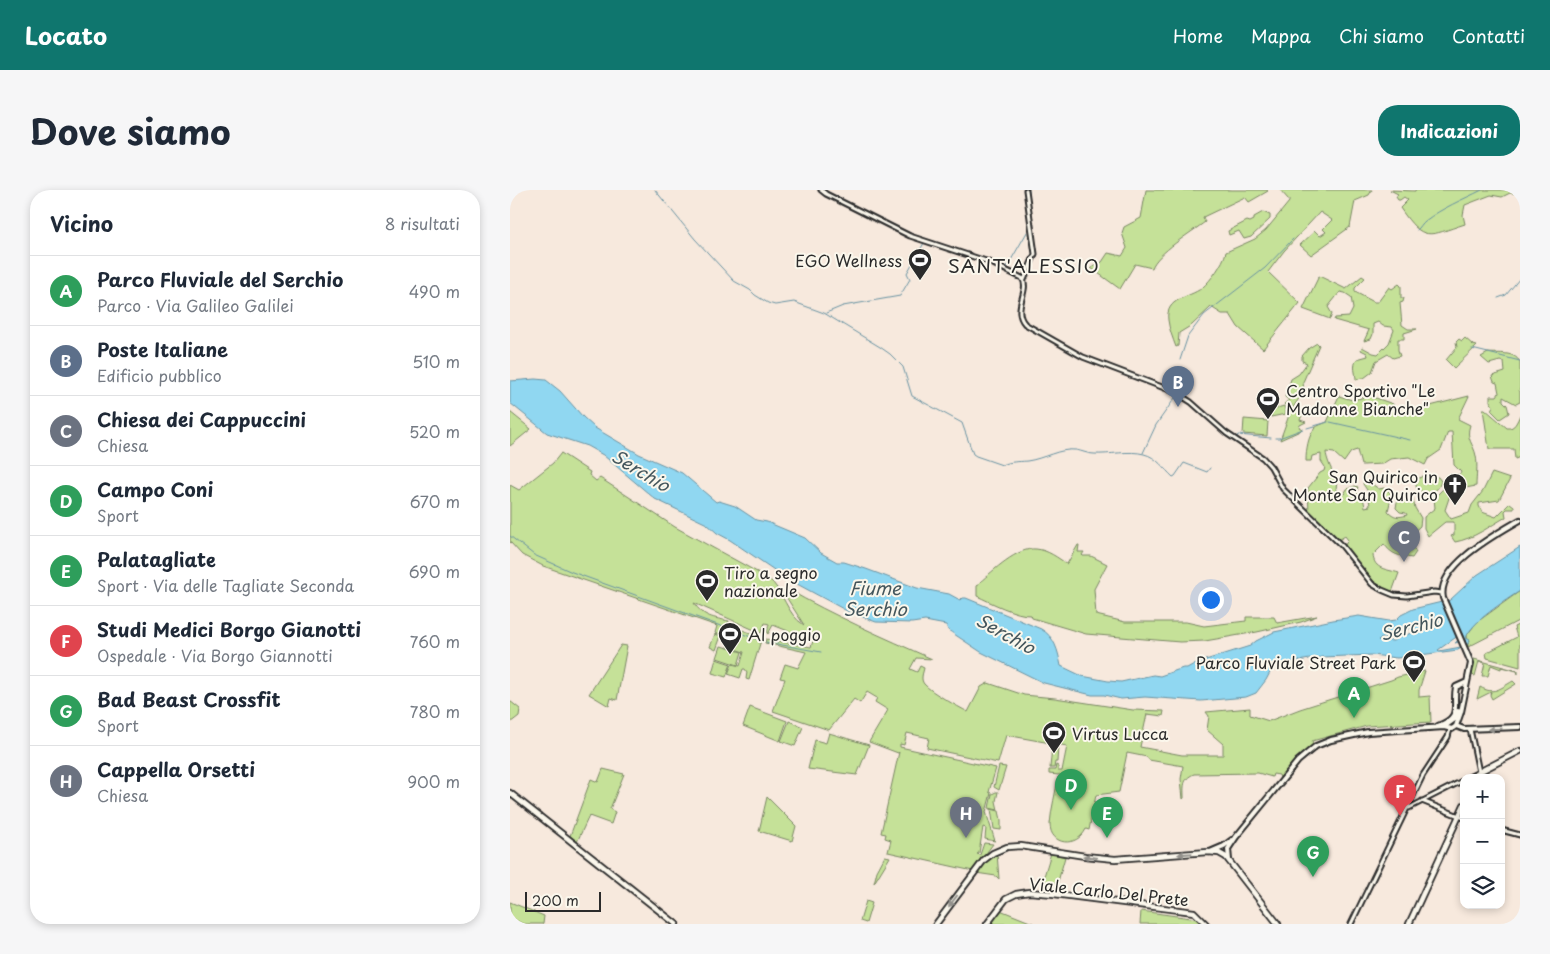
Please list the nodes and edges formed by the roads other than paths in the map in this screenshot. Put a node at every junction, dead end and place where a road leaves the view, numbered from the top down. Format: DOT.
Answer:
graph roads {
  1 [pos="821,190"];
  2 [pos="1026,190"];
  3 [pos="1024,280"];
  4 [pos="1520,520"];
  5 [pos="1442,593"];
  6 [pos="1466,682"];
  7 [pos="1461,685"];
  8 [pos="1465,689"];
  9 [pos="1456,695"];
  10 [pos="1452,726"];
  11 [pos="1520,727"];
  12 [pos="1435,728"];
  13 [pos="1470,729"];
  14 [pos="1520,750"];
  15 [pos="1480,772"];
  16 [pos="1476,774"];
  17 [pos="1460,782"];
  18 [pos="510,793"];
  19 [pos="1422,801"];
  20 [pos="1408,808"];
  21 [pos="1460,817"];
  22 [pos="1460,819"];
  23 [pos="1505,831"];
  24 [pos="1520,835"];
  25 [pos="1236,837"];
  26 [pos="1208,852"];
  27 [pos="1229,860"];
  28 [pos="676,924"];
  29 [pos="936,924"];
  30 [pos="988,924"];
  31 [pos="1206,924"];
  32 [pos="1278,924"];
  33 [pos="1351,924"];
  34 [pos="1410,924"];
  1 -- 3 [label="street"];
  2 -- 3 [label="street"];
  3 -- 5 [label="street"];
  4 -- 5 [label="main road"];
  5 -- 6 [label="main road"];
  6 -- 7 [label="main road"];
  6 -- 8 [label="main road"];
  7 -- 8 [label="main road"];
  7 -- 9 [label="main road"];
  8 -- 10 [label="main road"];
  9 -- 10 [label="main road"];
  9 -- 12 [label="main road"];
  10 -- 12 [label="main road"];
  10 -- 13 [label="main road"];
  10 -- 20 [label="street"];
  11 -- 13 [label="main road, one-way"];
  12 -- 25 [label="main road"];
  13 -- 15 [label="street"];
  14 -- 15 [label="main road"];
  15 -- 16 [label="street"];
  17 -- 19 [label="street"];
  18 -- 28 [label="main road"];
  19 -- 20 [label="street"];
  19 -- 21 [label="street"];
  20 -- 33 [label="street"];
  22 -- 34 [label="main road"];
  23 -- 24 [label="street"];
  25 -- 26 [label="main road"];
  25 -- 27 [label="main road"];
  26 -- 27 [label="main road"];
  26 -- 29 [label="main road, one-way"];
  27 -- 32 [label="main road"];
  30 -- 31 [label="main road, Viale Carlo Del Prete"];
}
